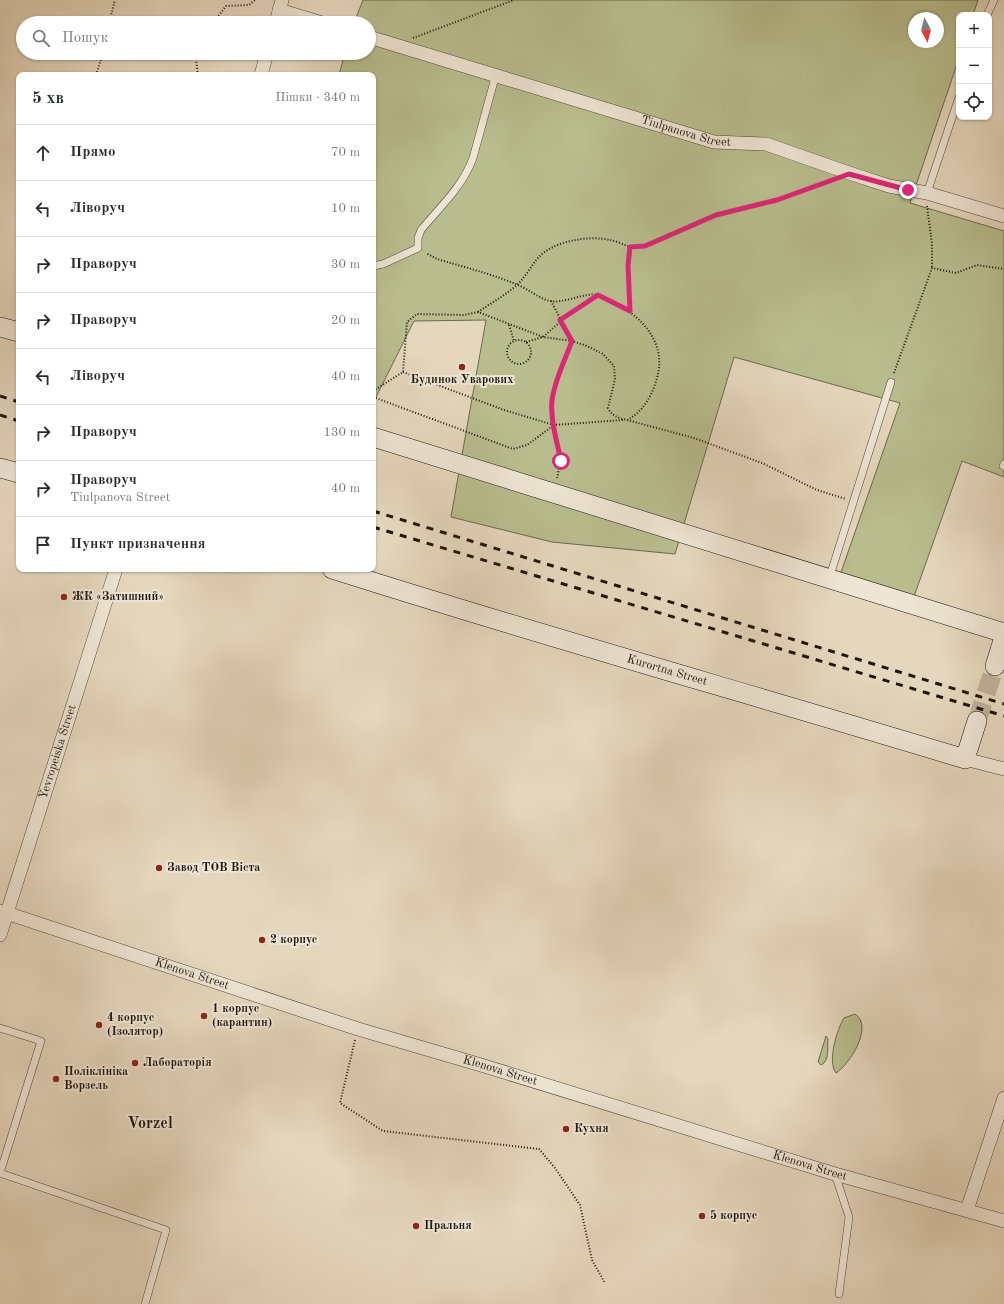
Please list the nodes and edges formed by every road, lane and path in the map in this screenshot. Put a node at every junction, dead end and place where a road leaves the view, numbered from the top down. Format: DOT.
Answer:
graph roads {
  1 [pos="115,0"];
  2 [pos="255,0"];
  3 [pos="514,0"];
  4 [pos="994,0"];
  5 [pos="279,11"];
  6 [pos="988,12"];
  7 [pos="111,16"];
  8 [pos="218,16"];
  9 [pos="297,16"];
  10 [pos="376,39"];
  11 [pos="395,45"];
  12 [pos="101,60"];
  13 [pos="196,60"];
  14 [pos="265,60"];
  15 [pos="97,72"];
  16 [pos="198,72"];
  17 [pos="262,72"];
  18 [pos="496,74"];
  19 [pos="956,105"];
  20 [pos="849,174"];
  21 [pos="927,193"];
  22 [pos="1004,216"];
  23 [pos="630,247"];
  24 [pos="418,248"];
  25 [pos="376,265"];
  26 [pos="932,268"];
  27 [pos="1004,269"];
  28 [pos="518,285"];
  29 [pos="598,295"];
  30 [pos="551,301"];
  31 [pos="630,311"];
  32 [pos="478,312"];
  33 [pos="560,320"];
  34 [pos="509,325"];
  35 [pos="0,326"];
  36 [pos="16,331"];
  37 [pos="543,337"];
  38 [pos="514,341"];
  39 [pos="572,341"];
  40 [pos="526,342"];
  41 [pos="403,372"];
  42 [pos="891,382"];
  43 [pos="376,389"];
  44 [pos="376,398"];
  45 [pos="627,420"];
  46 [pos="554,425"];
  47 [pos="376,438"];
  48 [pos="0,468"];
  49 [pos="16,472"];
  50 [pos="553,493"];
  51 [pos="853,501"];
  52 [pos="115,572"];
  53 [pos="342,572"];
  54 [pos="829,579"];
  55 [pos="1004,634"];
  56 [pos="1004,637"];
  57 [pos="995,666"];
  58 [pos="977,721"];
  59 [pos="965,759"];
  60 [pos="1004,769"];
  61 [pos="4,912"];
  62 [pos="0,935"];
  63 [pos="0,1028"];
  64 [pos="358,1029"];
  65 [pos="1004,1098"];
  66 [pos="835,1174"];
  67 [pos="967,1210"];
  68 [pos="1004,1221"];
  69 [pos="605,1283"];
  70 [pos="839,1294"];
  71 [pos="145,1304"];
  1 -- 7 [label="path"];
  2 -- 8 [label="path"];
  3 -- 11 [label="path"];
  4 -- 6 [label="lane"];
  5 -- 9 [label="street"];
  10 -- 11 [label="street, Tiulpanova Street"];
  11 -- 18 [label="street, Tiulpanova Street"];
  12 -- 15 [label="path"];
  13 -- 16 [label="path"];
  14 -- 17 [label="street"];
  18 -- 20 [label="street, Tiulpanova Street"];
  18 -- 24 [label="lane"];
  19 -- 21 [label="lane"];
  20 -- 21 [label="street, Tiulpanova Street"];
  20 -- 23 [label="path"];
  21 -- 22 [label="street, Tiulpanova Street"];
  21 -- 26 [label="path"];
  23 -- 28 [label="path"];
  23 -- 31 [label="path"];
  24 -- 25 [label="lane"];
  24 -- 28 [label="path"];
  26 -- 27 [label="path"];
  26 -- 42 [label="path"];
  28 -- 30 [label="path"];
  28 -- 32 [label="path"];
  29 -- 30 [label="path"];
  29 -- 31 [label="path"];
  29 -- 33 [label="path"];
  30 -- 33 [label="path"];
  31 -- 45 [label="path"];
  32 -- 34 [label="path"];
  32 -- 41 [label="path"];
  33 -- 37 [label="path"];
  33 -- 39 [label="path"];
  34 -- 37 [label="path"];
  34 -- 38 [label="path"];
  35 -- 36 [label="street"];
  37 -- 39 [label="path"];
  37 -- 40 [label="path"];
  38 -- 40 [label="path"];
  38 -- 40 [label="path"];
  39 -- 45 [label="path"];
  39 -- 46 [label="path"];
  41 -- 43 [label="path"];
  41 -- 46 [label="path"];
  42 -- 51 [label="lane"];
  44 -- 46 [label="path"];
  45 -- 46 [label="path"];
  45 -- 51 [label="path"];
  46 -- 50 [label="path"];
  47 -- 50 [label="street"];
  48 -- 49 [label="street"];
  50 -- 54 [label="street"];
  51 -- 54 [label="lane"];
  52 -- 61 [label="street, Yevropeiska Street"];
  53 -- 59 [label="street, Kurortna Street"];
  54 -- 55 [label="street"];
  56 -- 57 [label="street"];
  58 -- 59 [label="street"];
  59 -- 60 [label="street, Kurortna Street"];
  61 -- 62 [label="street, Yevropeiska Street"];
  61 -- 64 [label="street, Klenova Street"];
  63 -- 71 [label="lane"];
  64 -- 66 [label="street, Klenova Street"];
  64 -- 69 [label="path"];
  65 -- 67 [label="street"];
  66 -- 67 [label="street, Klenova Street"];
  66 -- 70 [label="lane"];
  67 -- 68 [label="street, Klenova Street"];
}
